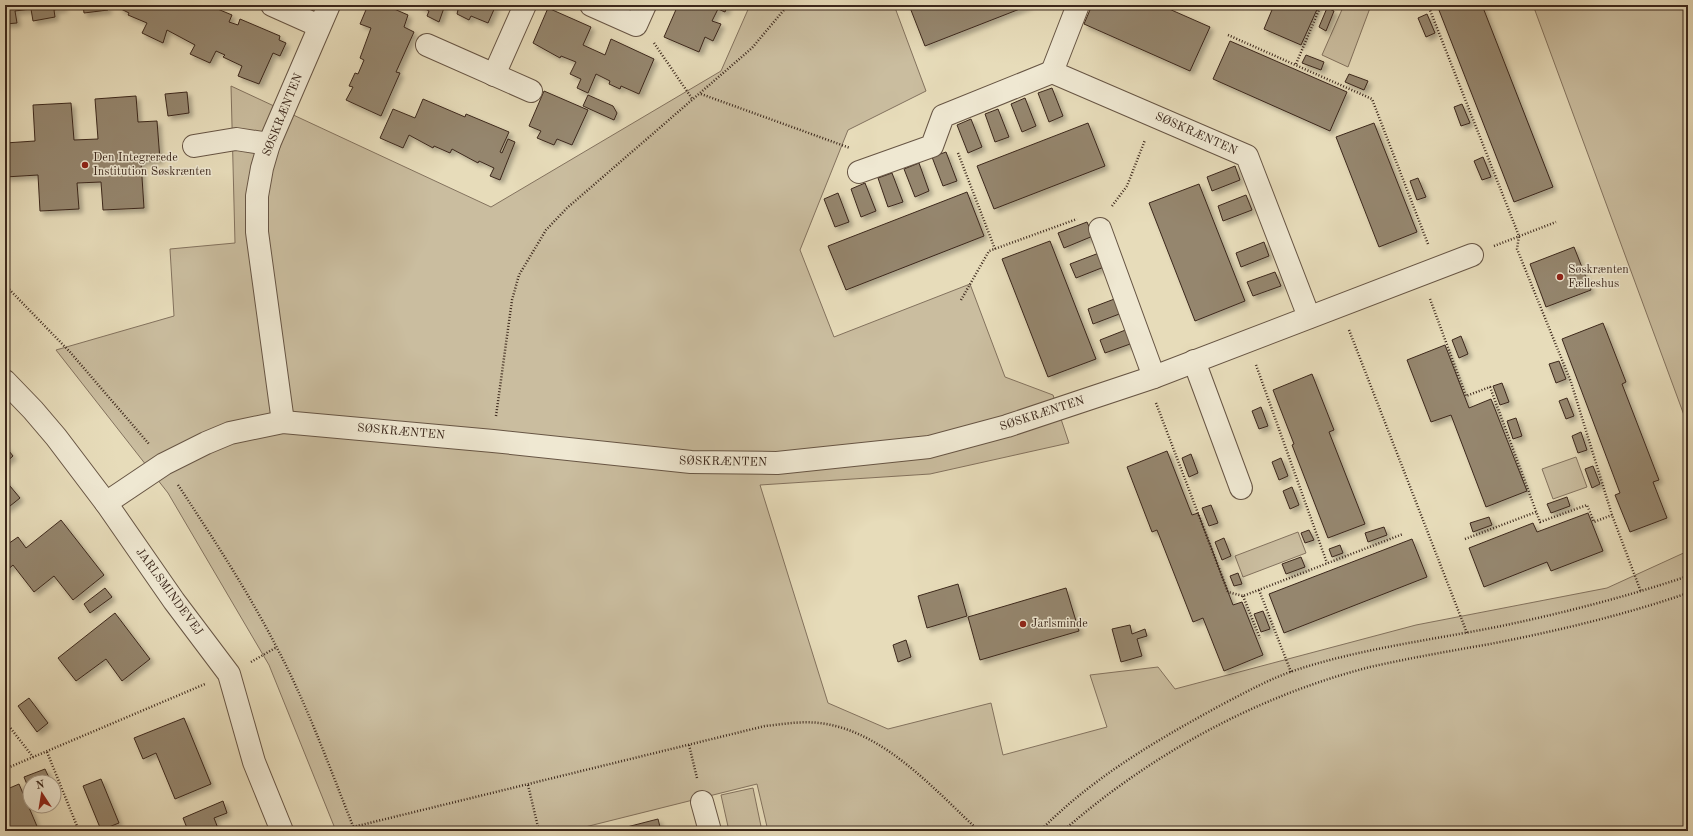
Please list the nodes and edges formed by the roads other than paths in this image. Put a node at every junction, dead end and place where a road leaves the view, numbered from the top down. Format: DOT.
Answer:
graph roads {
  1 [pos="272,5"];
  2 [pos="329,5"];
  3 [pos="525,5"];
  4 [pos="591,5"];
  5 [pos="1078,5"];
  6 [pos="642,13"];
  7 [pos="320,26"];
  8 [pos="427,45"];
  9 [pos="1052,72"];
  10 [pos="494,75"];
  11 [pos="531,91"];
  12 [pos="269,144"];
  13 [pos="194,146"];
  14 [pos="859,172"];
  15 [pos="1100,229"];
  16 [pos="1472,255"];
  17 [pos="1310,317"];
  18 [pos="1194,362"];
  19 [pos="1154,377"];
  20 [pos="5,381"];
  21 [pos="283,422"];
  22 [pos="1241,488"];
  23 [pos="106,503"];
  24 [pos="702,802"];
  25 [pos="282,831"];
  26 [pos="710,831"];
  1 -- 7 [label="street"];
  2 -- 7 [label="street, SØSKRÆNTEN"];
  3 -- 10 [label="street"];
  4 -- 6 [label="street"];
  5 -- 9 [label="street"];
  7 -- 12 [label="street, SØSKRÆNTEN"];
  8 -- 10 [label="street"];
  9 -- 14 [label="street"];
  9 -- 17 [label="street, SØSKRÆNTEN"];
  10 -- 11 [label="street"];
  12 -- 13 [label="street"];
  12 -- 21 [label="street, SØSKRÆNTEN"];
  15 -- 19 [label="street"];
  16 -- 17 [label="street, SØSKRÆNTEN"];
  17 -- 18 [label="street, SØSKRÆNTEN"];
  18 -- 19 [label="street, SØSKRÆNTEN"];
  18 -- 22 [label="street"];
  19 -- 21 [label="street, SØSKRÆNTEN"];
  20 -- 23 [label="street, JARLSMINDEVEJ"];
  21 -- 23 [label="street, SØSKRÆNTEN"];
  23 -- 25 [label="street, JARLSMINDEVEJ"];
  24 -- 26 [label="street"];
}
